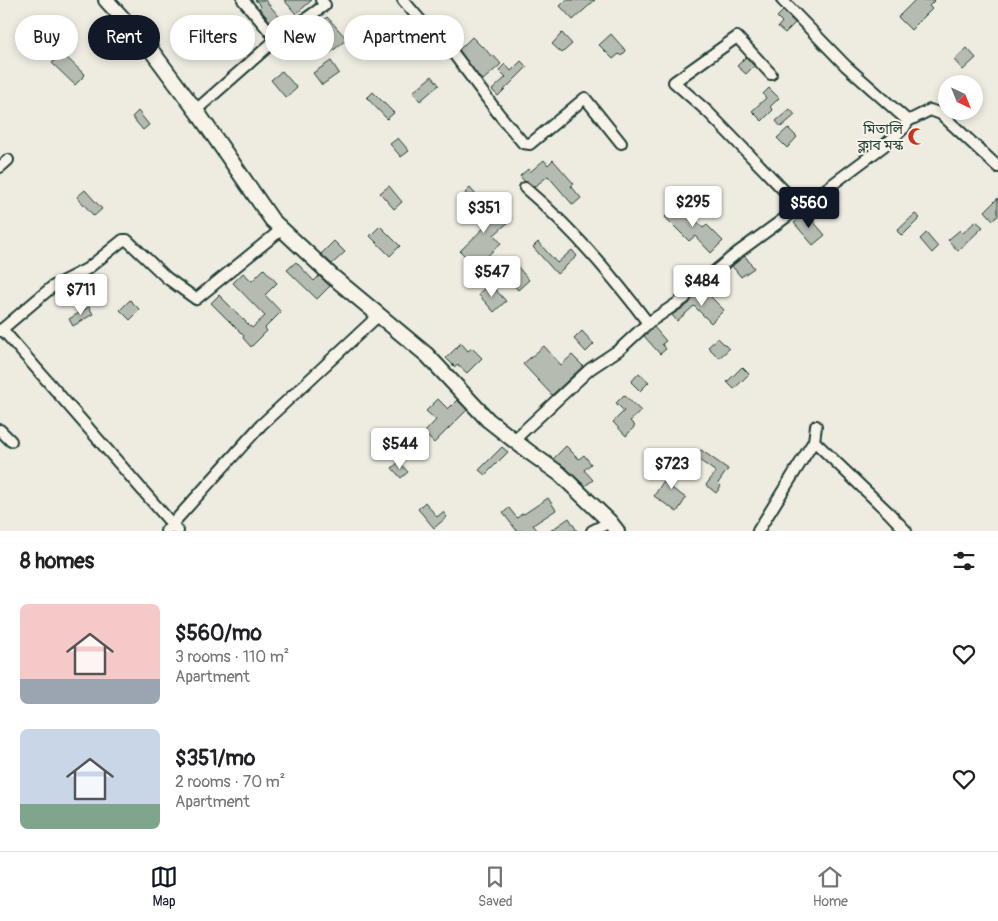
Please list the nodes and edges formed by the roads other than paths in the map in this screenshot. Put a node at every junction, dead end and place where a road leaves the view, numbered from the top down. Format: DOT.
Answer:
graph roads {
  1 [pos="106,0"];
  2 [pos="243,0"];
  3 [pos="321,0"];
  4 [pos="403,0"];
  5 [pos="782,0"];
  6 [pos="311,15"];
  7 [pos="265,27"];
  8 [pos="265,50"];
  9 [pos="771,74"];
  10 [pos="196,110"];
  11 [pos="908,121"];
  12 [pos="621,143"];
  13 [pos="998,167"];
  14 [pos="525,188"];
  15 [pos="800,207"];
  16 [pos="282,229"];
  17 [pos="379,314"];
  18 [pos="648,323"];
  19 [pos="1,330"];
  20 [pos="816,426"];
  21 [pos="0,430"];
  22 [pos="514,440"];
  23 [pos="11,441"];
  24 [pos="814,441"];
  25 [pos="614,526"];
  26 [pos="172,529"];
  27 [pos="592,531"];
  28 [pos="758,531"];
  29 [pos="906,531"];
  1 -- 10 [label="street"];
  2 -- 7 [label="street"];
  3 -- 6 [label="street"];
  4 -- 12 [label="street"];
  5 -- 11 [label="street"];
  8 -- 10 [label="street"];
  9 -- 15 [label="street"];
  10 -- 16 [label="street"];
  11 -- 13 [label="street"];
  11 -- 15 [label="street"];
  14 -- 18 [label="street"];
  15 -- 18 [label="street"];
  16 -- 17 [label="street"];
  16 -- 19 [label="street"];
  17 -- 22 [label="street"];
  17 -- 26 [label="street"];
  18 -- 22 [label="street"];
  19 -- 26 [label="street"];
  20 -- 24 [label="street"];
  21 -- 23 [label="street"];
  22 -- 25 [label="street"];
  24 -- 28 [label="street"];
  24 -- 29 [label="street"];
  25 -- 27 [label="street"];
}
